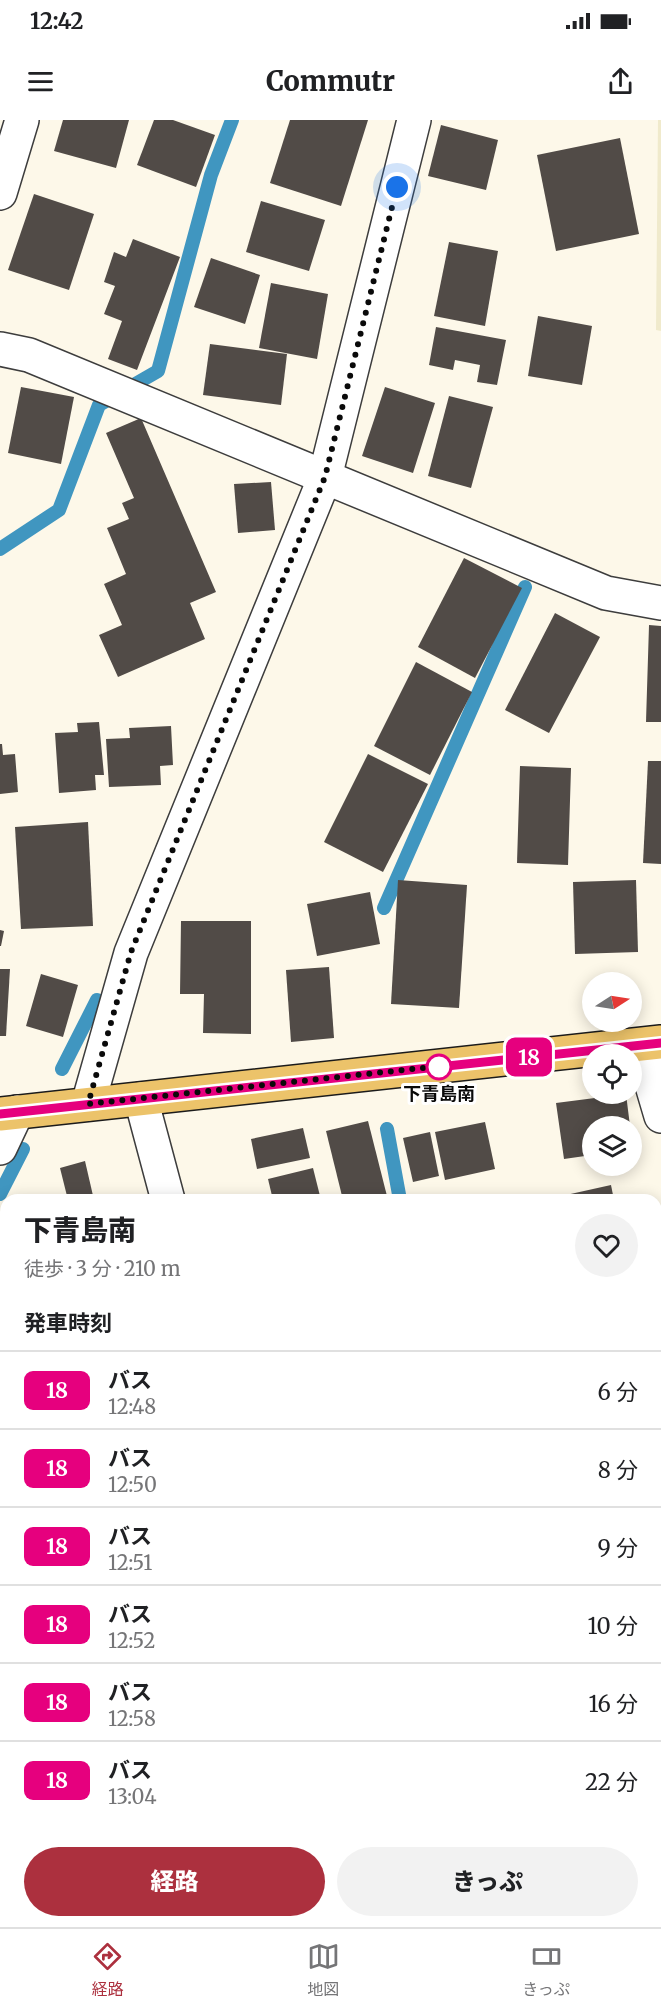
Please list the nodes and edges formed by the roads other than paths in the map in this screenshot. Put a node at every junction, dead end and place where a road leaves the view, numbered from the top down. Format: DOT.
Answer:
graph roads {
  1 [pos="22,120"];
  2 [pos="414,120"];
  3 [pos="0,193"];
  4 [pos="0,349"];
  5 [pos="325,477"];
  6 [pos="661,603"];
  7 [pos="650,1044"];
  8 [pos="141,1099"];
  9 [pos="88,1104"];
  10 [pos="9,1113"];
  11 [pos="661,1116"];
  12 [pos="0,1148"];
  13 [pos="166,1194"];
  1 -- 3 [label="street"];
  2 -- 5 [label="street"];
  4 -- 5 [label="street"];
  5 -- 6 [label="street"];
  5 -- 9 [label="street"];
  7 -- 8 [label="main road"];
  7 -- 11 [label="street"];
  8 -- 9 [label="main road"];
  8 -- 13 [label="street"];
  9 -- 10 [label="main road"];
  10 -- 12 [label="street"];
}
